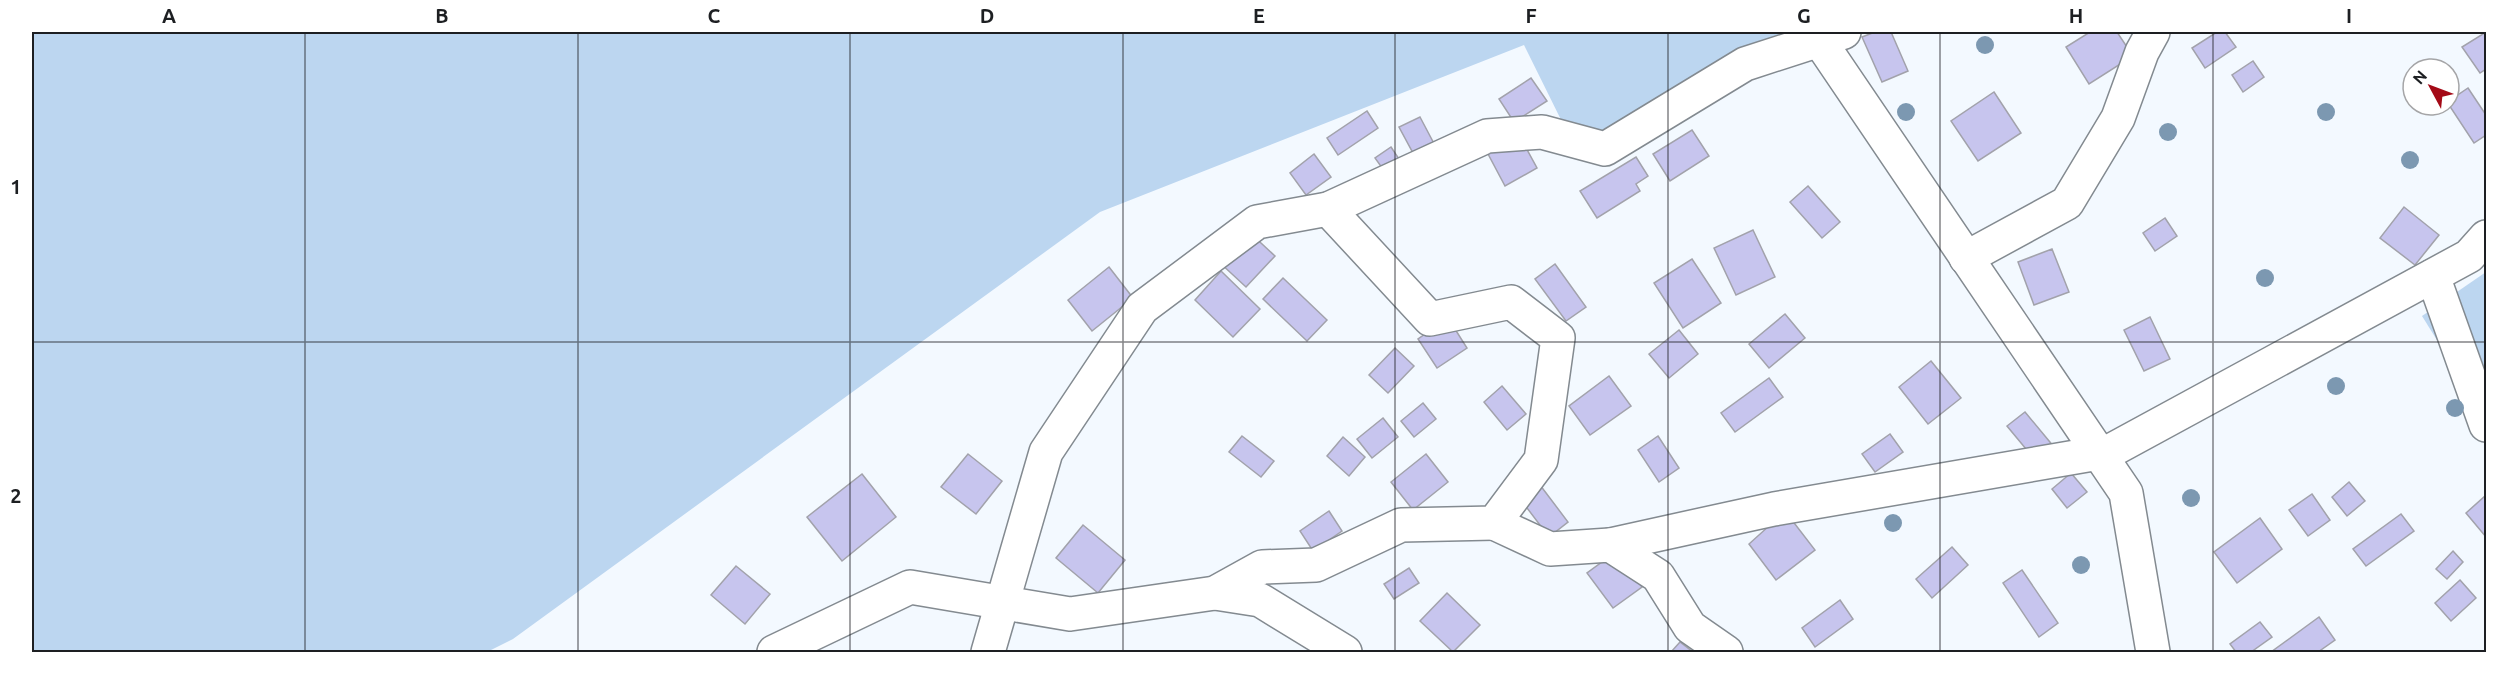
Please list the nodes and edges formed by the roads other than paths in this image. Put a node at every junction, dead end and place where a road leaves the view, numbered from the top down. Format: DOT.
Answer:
graph roads {
  1 [pos="2153,32"];
  2 [pos="1831,36"];
  3 [pos="1328,209"];
  4 [pos="2487,237"];
  5 [pos="1966,258"];
  6 [pos="2433,276"];
  7 [pos="2487,425"];
  8 [pos="2100,454"];
  9 [pos="1494,523"];
  10 [pos="1610,545"];
  11 [pos="1215,593"];
  12 [pos="1002,603"];
  13 [pos="774,652"];
  14 [pos="988,652"];
  15 [pos="1345,652"];
  16 [pos="1726,652"];
  17 [pos="2153,652"];
  1 -- 5 [label="street"];
  2 -- 3 [label="street"];
  2 -- 5 [label="street"];
  3 -- 9 [label="street"];
  3 -- 12 [label="street"];
  4 -- 6 [label="street"];
  5 -- 8 [label="street"];
  6 -- 7 [label="street"];
  6 -- 8 [label="street"];
  8 -- 10 [label="street"];
  8 -- 17 [label="street"];
  9 -- 10 [label="street"];
  9 -- 11 [label="street"];
  10 -- 16 [label="street"];
  11 -- 12 [label="street"];
  11 -- 15 [label="street"];
  12 -- 13 [label="street"];
  12 -- 14 [label="street"];
}
